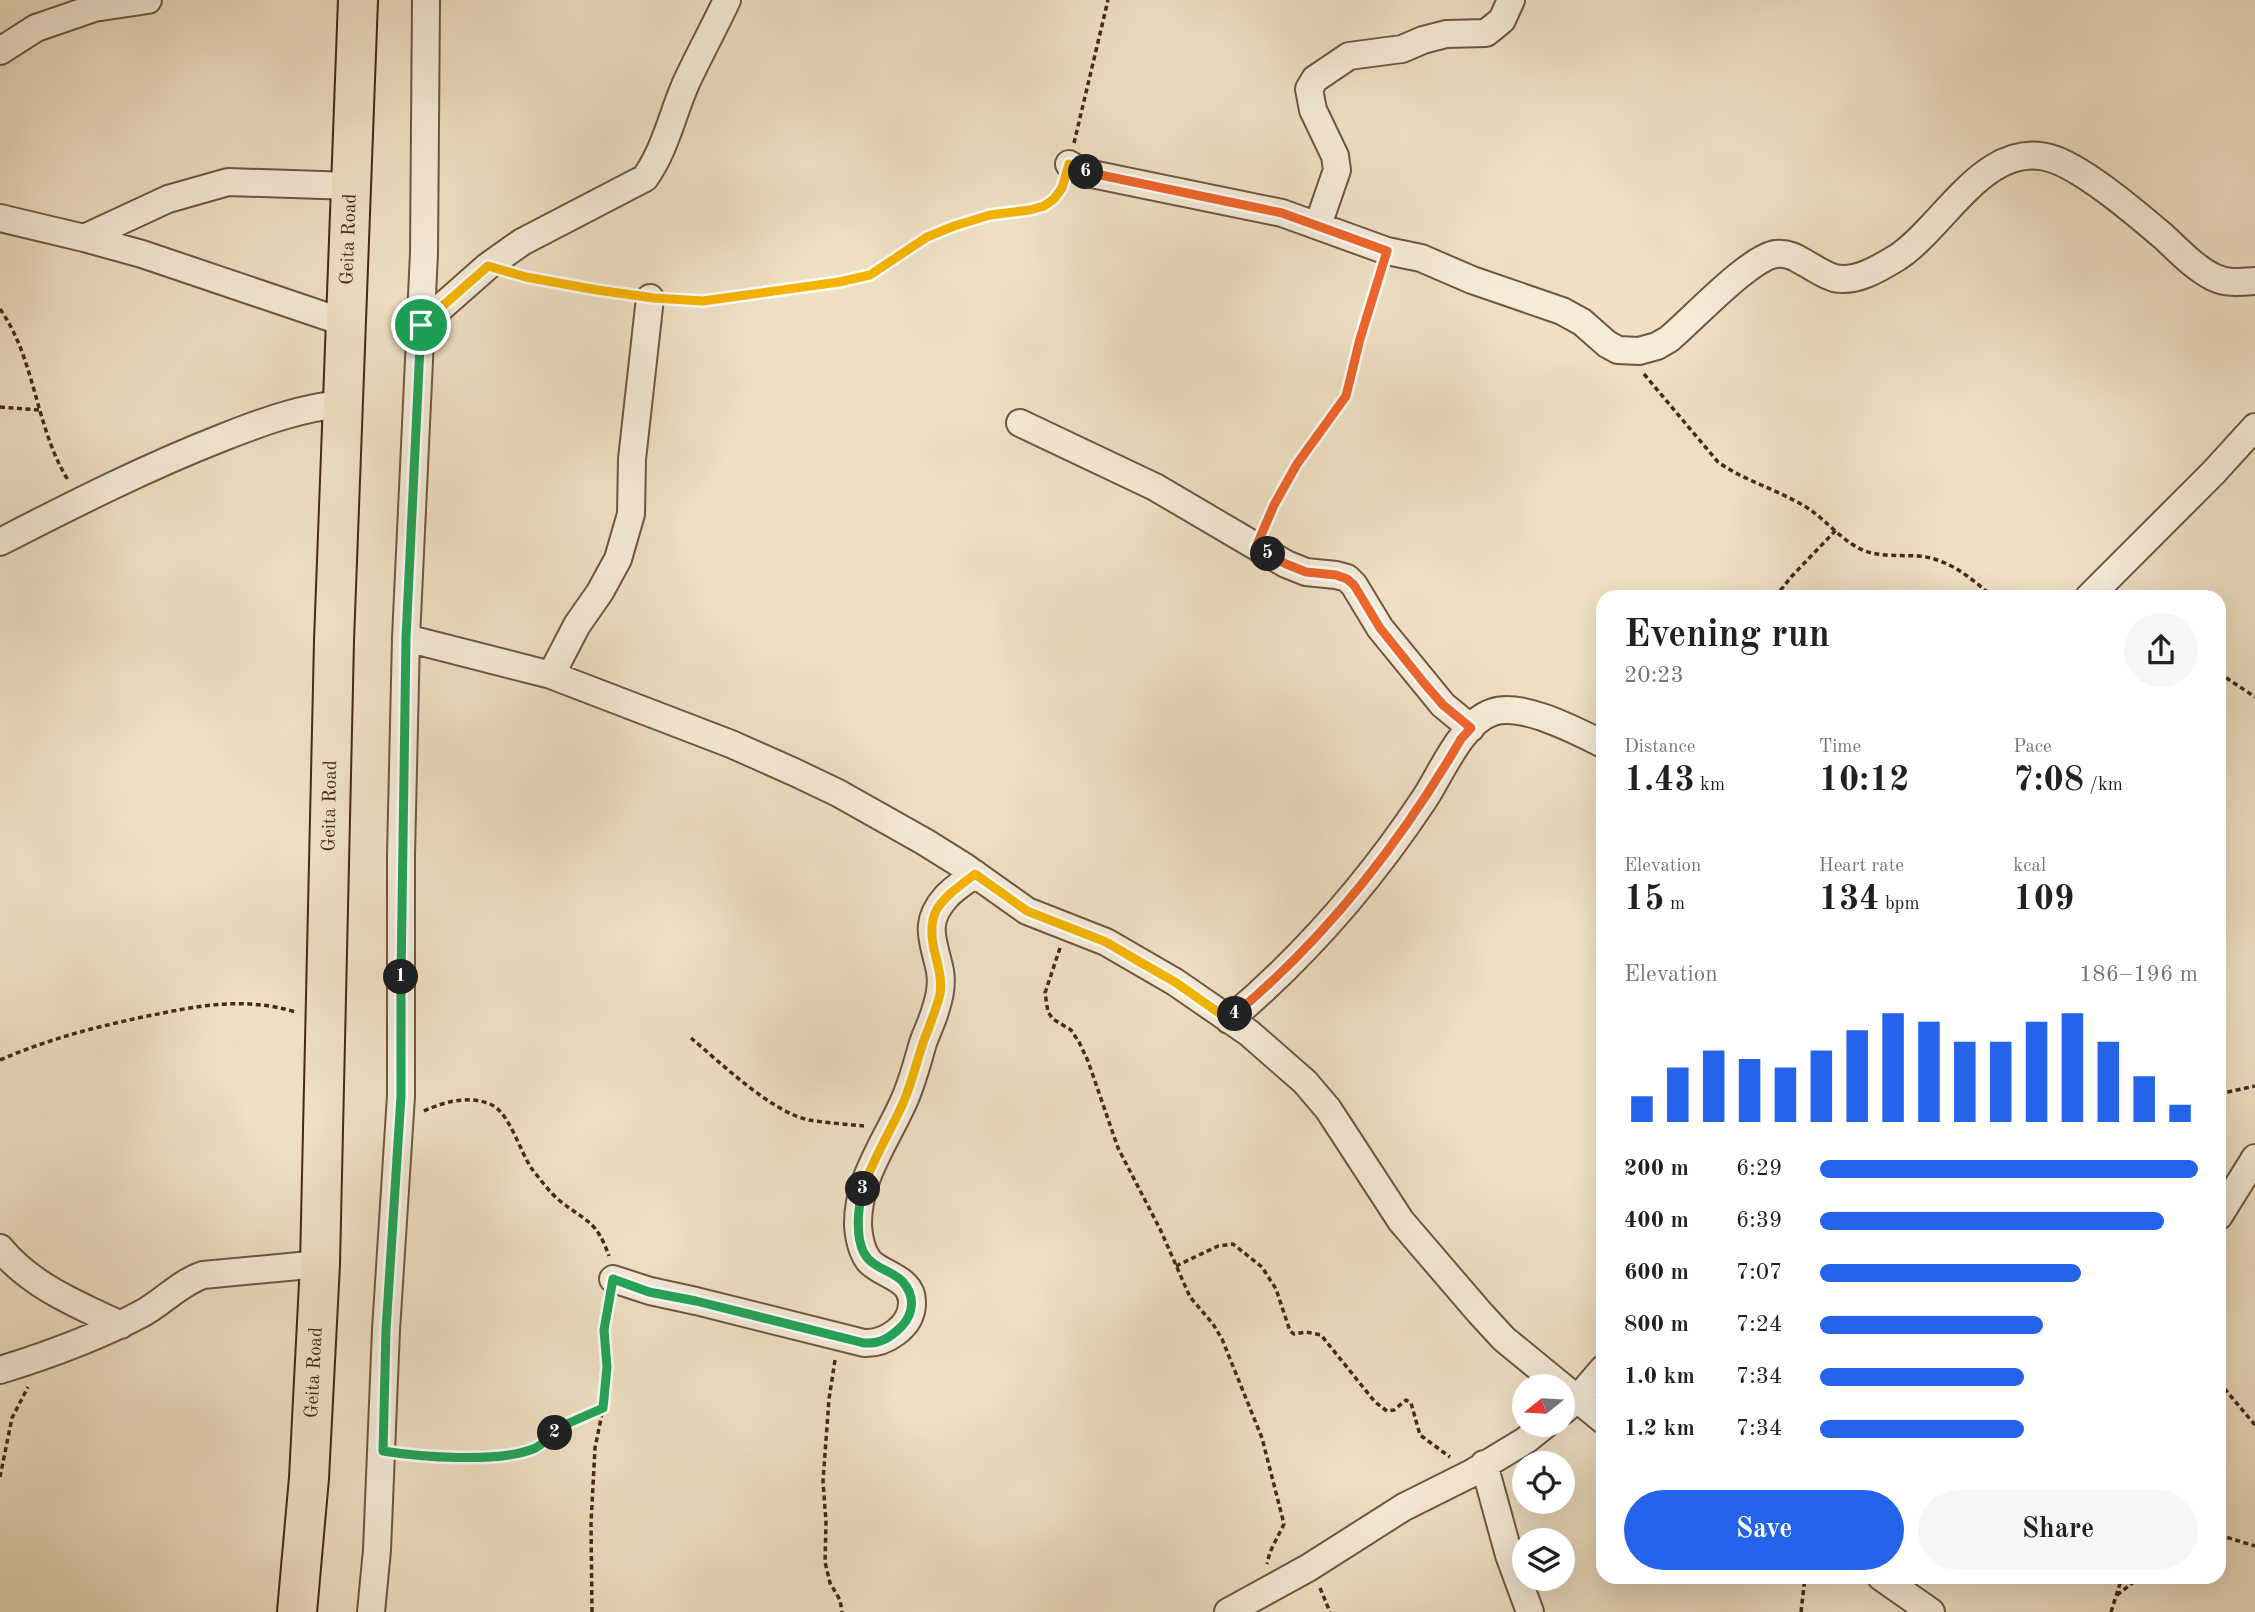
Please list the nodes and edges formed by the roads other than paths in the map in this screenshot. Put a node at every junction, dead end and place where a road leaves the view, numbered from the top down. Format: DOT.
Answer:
graph roads {
  1 [pos="148,0"];
  2 [pos="358,0"];
  3 [pos="426,0"];
  4 [pos="727,0"];
  5 [pos="1511,0"];
  6 [pos="0,51"];
  7 [pos="1069,164"];
  8 [pos="352,186"];
  9 [pos="0,218"];
  10 [pos="1318,225"];
  11 [pos="84,237"];
  12 [pos="2255,281"];
  13 [pos="650,298"];
  14 [pos="346,323"];
  15 [pos="421,325"];
  16 [pos="343,404"];
  17 [pos="1020,423"];
  18 [pos="2255,427"];
  19 [pos="0,542"];
  20 [pos="2096,590"];
  21 [pos="406,638"];
  22 [pos="551,675"];
  23 [pos="1471,728"];
  24 [pos="1596,741"];
  25 [pos="975,874"];
  26 [pos="1229,1020"];
  27 [pos="2255,1158"];
  28 [pos="2226,1205"];
  29 [pos="0,1248"];
  30 [pos="320,1264"];
  31 [pos="613,1279"];
  32 [pos="121,1325"];
  33 [pos="0,1370"];
  34 [pos="1540,1374"];
  35 [pos="1596,1376"];
  36 [pos="1575,1400"];
  37 [pos="1575,1406"];
  38 [pos="1596,1416"];
  39 [pos="1530,1437"];
  40 [pos="1477,1469"];
  41 [pos="1891,1584"];
  42 [pos="297,1612"];
  43 [pos="371,1612"];
  44 [pos="1228,1612"];
  45 [pos="1530,1612"];
  46 [pos="1931,1612"];
  1 -- 6 [label="street"];
  2 -- 8 [label="highway, Geita Road"];
  3 -- 15 [label="street"];
  4 -- 15 [label="street"];
  5 -- 10 [label="street"];
  7 -- 10 [label="street"];
  8 -- 11 [label="street"];
  8 -- 14 [label="highway, Geita Road"];
  9 -- 11 [label="street"];
  10 -- 12 [label="street"];
  11 -- 14 [label="street"];
  13 -- 22 [label="street"];
  14 -- 16 [label="highway, Geita Road"];
  15 -- 21 [label="street"];
  16 -- 19 [label="street"];
  16 -- 30 [label="highway, Geita Road"];
  17 -- 23 [label="street"];
  18 -- 20 [label="street"];
  21 -- 22 [label="street"];
  21 -- 43 [label="street"];
  22 -- 25 [label="street"];
  23 -- 24 [label="street"];
  23 -- 26 [label="street"];
  25 -- 26 [label="street"];
  25 -- 31 [label="street"];
  26 -- 34 [label="street"];
  27 -- 28 [label="street"];
  29 -- 32 [label="street"];
  30 -- 32 [label="street"];
  30 -- 42 [label="highway, Geita Road"];
  32 -- 33 [label="street"];
  35 -- 36 [label="street"];
  37 -- 38 [label="street"];
  39 -- 40 [label="street"];
  40 -- 44 [label="street"];
  40 -- 45 [label="street"];
  41 -- 46 [label="street"];
}
